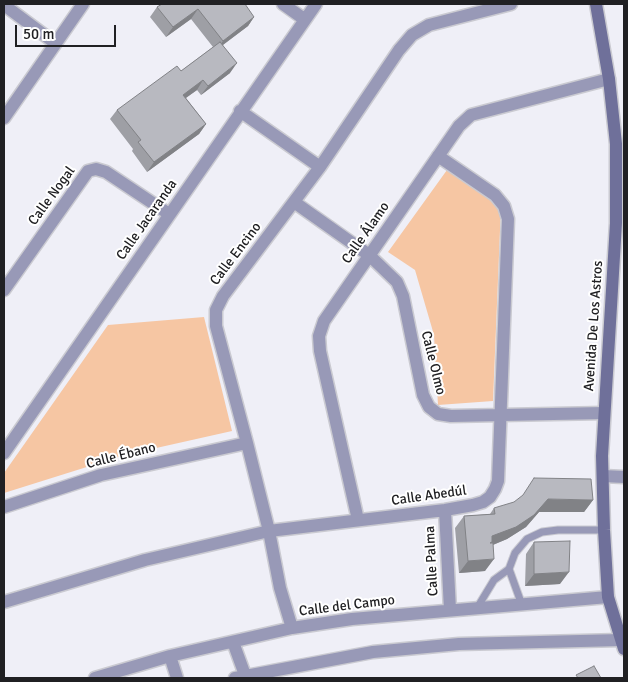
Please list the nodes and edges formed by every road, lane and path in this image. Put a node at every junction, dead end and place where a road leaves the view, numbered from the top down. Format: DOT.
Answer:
graph roads {
  1 [pos="84,4"];
  2 [pos="283,4"];
  3 [pos="316,4"];
  4 [pos="511,4"];
  5 [pos="596,4"];
  6 [pos="4,5"];
  7 [pos="304,19"];
  8 [pos="54,44"];
  9 [pos="609,79"];
  10 [pos="240,111"];
  11 [pos="4,118"];
  12 [pos="438,156"];
  13 [pos="320,167"];
  14 [pos="294,202"];
  15 [pos="169,214"];
  16 [pos="369,255"];
  17 [pos="4,290"];
  18 [pos="604,413"];
  19 [pos="500,414"];
  20 [pos="247,443"];
  21 [pos="4,453"];
  22 [pos="603,476"];
  23 [pos="624,478"];
  24 [pos="4,507"];
  25 [pos="445,510"];
  26 [pos="358,520"];
  27 [pos="604,530"];
  28 [pos="269,531"];
  29 [pos="509,569"];
  30 [pos="608,597"];
  31 [pos="4,602"];
  32 [pos="522,606"];
  33 [pos="477,609"];
  34 [pos="450,610"];
  35 [pos="292,628"];
  36 [pos="233,642"];
  37 [pos="622,645"];
  38 [pos="170,656"];
  39 [pos="240,677"];
  40 [pos="95,678"];
  41 [pos="177,678"];
  1 -- 8 [label="street"];
  2 -- 7 [label="street"];
  3 -- 7 [label="street, Calle Jacaranda"];
  4 -- 13 [label="street, Calle Encino"];
  5 -- 9 [label="main road, Avenida De Los Astros"];
  6 -- 8 [label="street"];
  7 -- 10 [label="street, Calle Jacaranda"];
  8 -- 11 [label="street"];
  9 -- 12 [label="street, Calle Álamo"];
  9 -- 18 [label="main road, Avenida De Los Astros"];
  10 -- 13 [label="street"];
  10 -- 15 [label="street, Calle Jacaranda"];
  12 -- 16 [label="street, Calle Álamo"];
  12 -- 19 [label="street, Calle Abedúl"];
  13 -- 14 [label="street, Calle Encino"];
  14 -- 16 [label="street, Calle Olmo"];
  14 -- 20 [label="street, Calle Encino"];
  15 -- 17 [label="street, Calle Nogal"];
  15 -- 21 [label="street, Calle Jacaranda"];
  16 -- 19 [label="street, Calle Olmo"];
  16 -- 26 [label="street, Calle Álamo"];
  18 -- 19 [label="street, Calle Olmo"];
  18 -- 22 [label="main road, Avenida De Los Astros"];
  19 -- 25 [label="street, Calle Abedúl"];
  20 -- 24 [label="street, Calle Ébano"];
  20 -- 28 [label="street, Calle Encino"];
  22 -- 23 [label="street"];
  22 -- 27 [label="main road, Avenida De Los Astros"];
  25 -- 26 [label="street, Calle Abedúl"];
  25 -- 34 [label="street, Calle Palma"];
  26 -- 28 [label="street, Calle Abedúl"];
  27 -- 29 [label="lane"];
  27 -- 30 [label="main road, Avenida De Los Astros"];
  28 -- 31 [label="street, Calle Abedúl"];
  28 -- 35 [label="street, Calle Encino"];
  29 -- 32 [label="lane"];
  29 -- 33 [label="lane"];
  30 -- 32 [label="street, Calle del Campo"];
  30 -- 37 [label="main road, Avenida De Los Astros"];
  32 -- 33 [label="street, Calle del Campo"];
  33 -- 34 [label="street, Calle del Campo"];
  34 -- 35 [label="street, Calle del Campo"];
  35 -- 36 [label="street, Calle del Campo"];
  36 -- 38 [label="street, Calle del Campo"];
  36 -- 39 [label="street"];
  37 -- 39 [label="street"];
  38 -- 40 [label="street, Calle del Campo"];
  38 -- 41 [label="street"];
}
